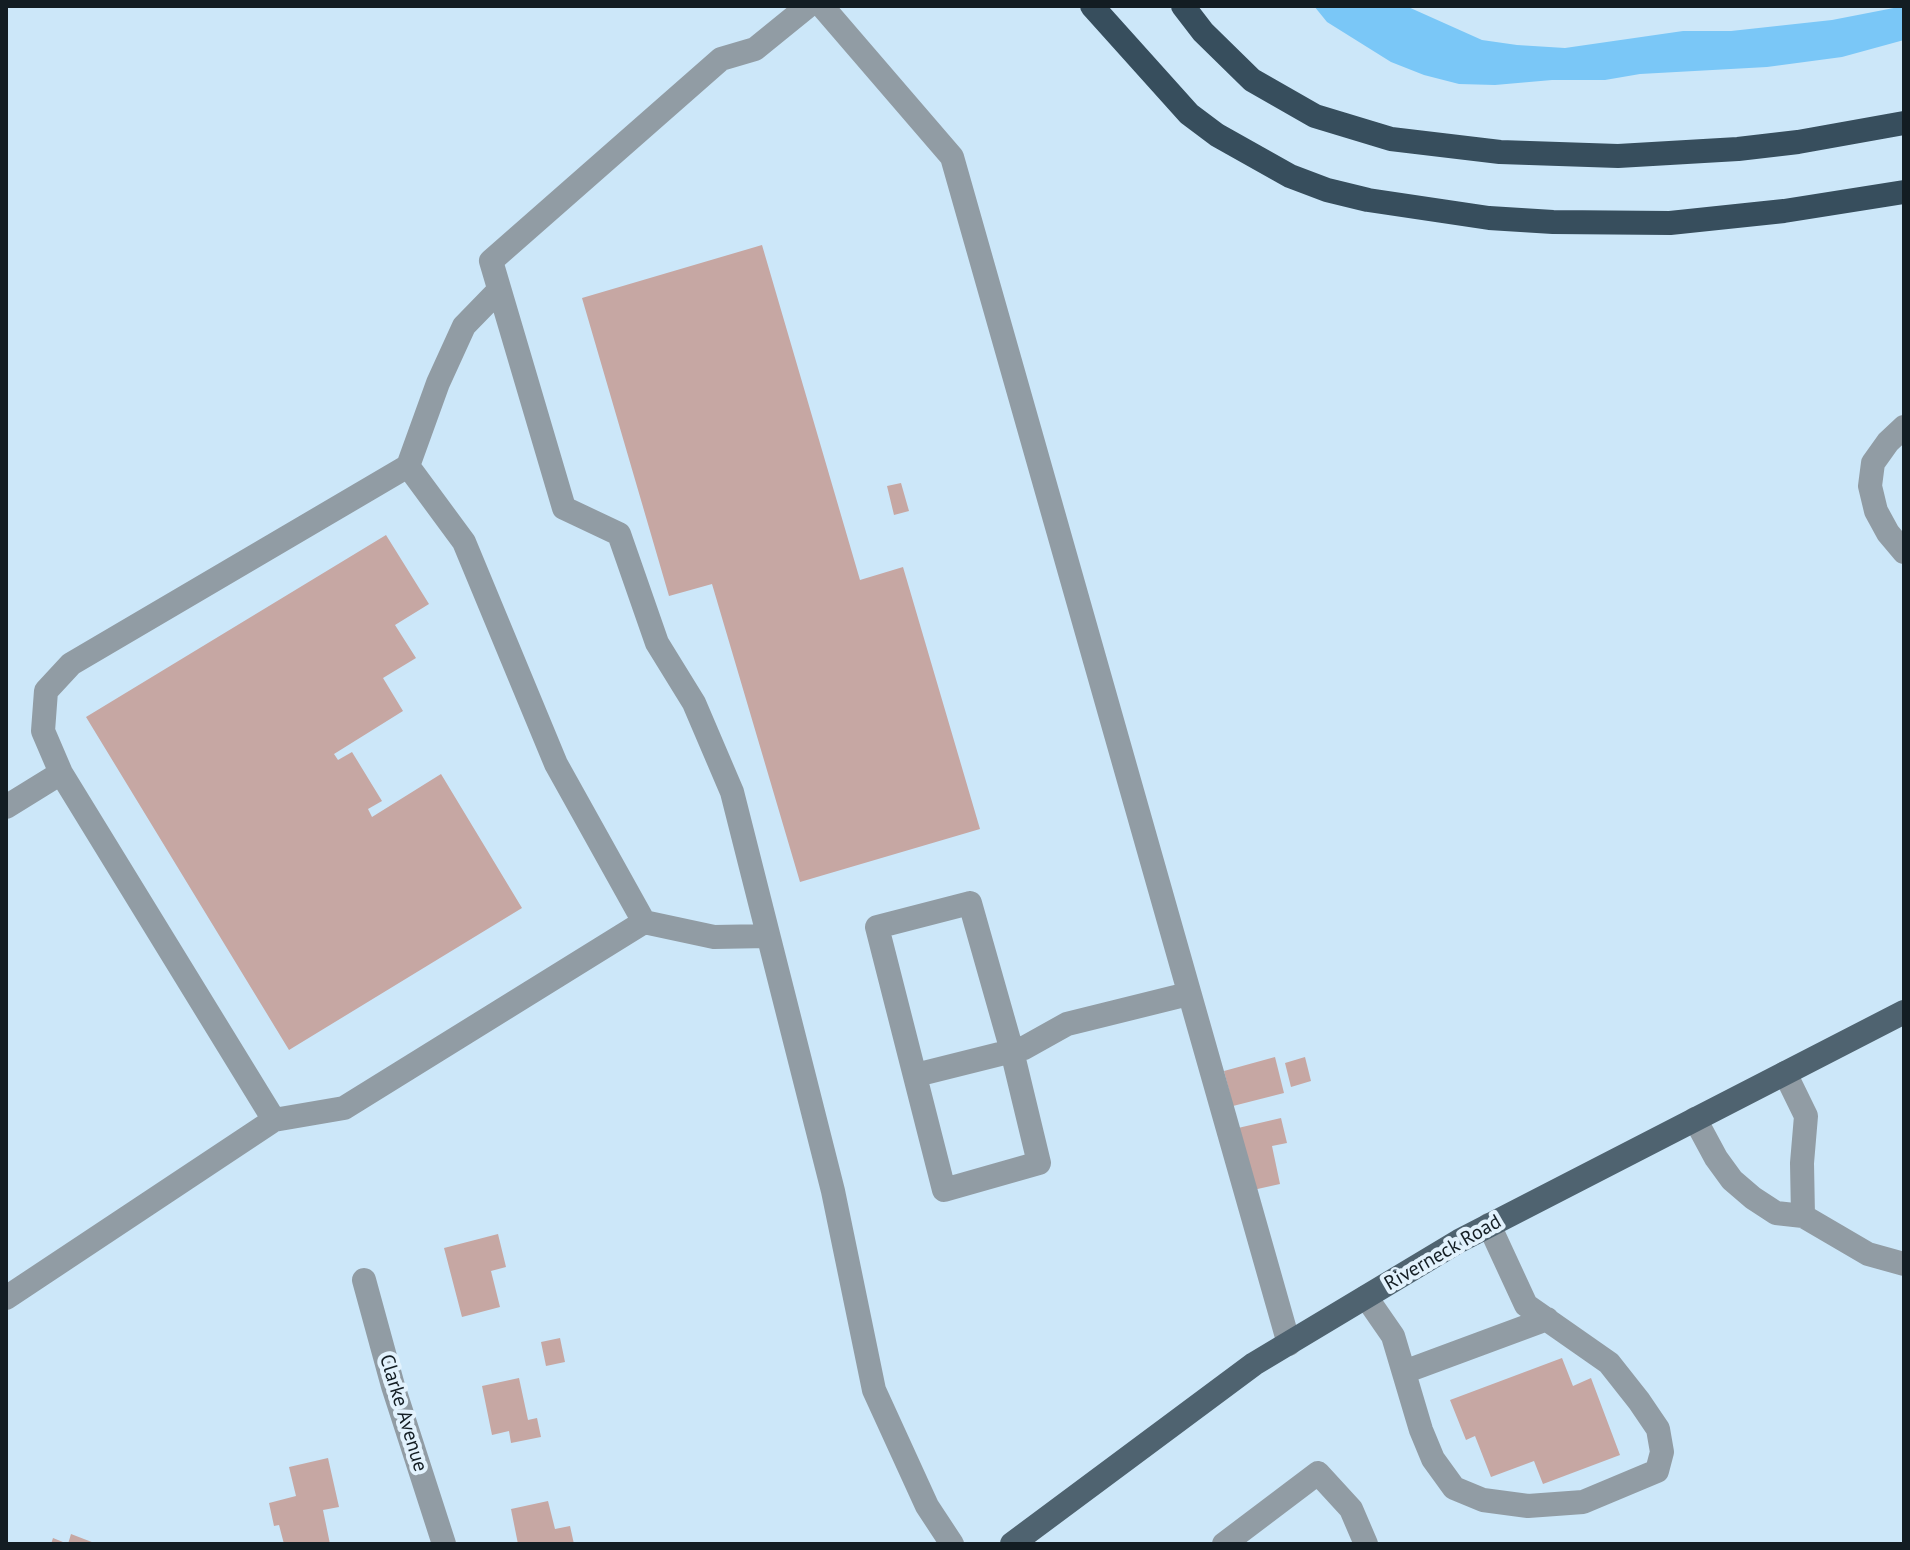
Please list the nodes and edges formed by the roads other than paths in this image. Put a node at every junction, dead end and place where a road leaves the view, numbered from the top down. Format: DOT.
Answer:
graph roads {
  1 [pos="808,6"];
  2 [pos="822,6"];
  3 [pos="1092,6"];
  4 [pos="1183,6"];
  5 [pos="1904,123"];
  6 [pos="1904,192"];
  7 [pos="499,290"];
  8 [pos="1904,427"];
  9 [pos="408,466"];
  10 [pos="1904,552"];
  11 [pos="61,773"];
  12 [pos="6,807"];
  13 [pos="644,922"];
  14 [pos="768,936"];
  15 [pos="1188,994"];
  16 [pos="1904,1012"];
  17 [pos="1012,1051"];
  18 [pos="1785,1073"];
  19 [pos="916,1075"];
  20 [pos="1695,1119"];
  21 [pos="274,1120"];
  22 [pos="1803,1216"];
  23 [pos="1489,1225"];
  24 [pos="1904,1264"];
  25 [pos="364,1280"];
  26 [pos="1366,1297"];
  27 [pos="6,1298"];
  28 [pos="1547,1319"];
  29 [pos="1289,1344"];
  30 [pos="1404,1372"];
  31 [pos="444,1544"];
  32 [pos="952,1544"];
  33 [pos="1012,1544"];
  34 [pos="1224,1544"];
  35 [pos="1366,1544"];
  1 -- 7 [label="street"];
  2 -- 15 [label="street"];
  3 -- 6 [label="highway"];
  4 -- 5 [label="highway"];
  7 -- 9 [label="street"];
  7 -- 14 [label="street"];
  8 -- 10 [label="street"];
  9 -- 11 [label="street"];
  9 -- 13 [label="street"];
  11 -- 12 [label="street"];
  11 -- 21 [label="street"];
  13 -- 14 [label="street"];
  13 -- 21 [label="street"];
  14 -- 32 [label="street"];
  15 -- 17 [label="street"];
  15 -- 29 [label="street"];
  16 -- 18 [label="main road, Riverneck Road"];
  17 -- 19 [label="street"];
  17 -- 19 [label="street"];
  17 -- 19 [label="street"];
  18 -- 20 [label="main road, Riverneck Road"];
  18 -- 22 [label="street"];
  20 -- 22 [label="street"];
  20 -- 23 [label="main road, Riverneck Road"];
  21 -- 27 [label="street"];
  22 -- 24 [label="street"];
  23 -- 26 [label="main road, Riverneck Road"];
  23 -- 28 [label="street"];
  25 -- 31 [label="street, Clarke Avenue"];
  26 -- 29 [label="main road, Riverneck Road"];
  26 -- 30 [label="street"];
  28 -- 30 [label="street"];
  28 -- 30 [label="street"];
  29 -- 33 [label="main road, Riverneck Road"];
  34 -- 35 [label="street"];
}
